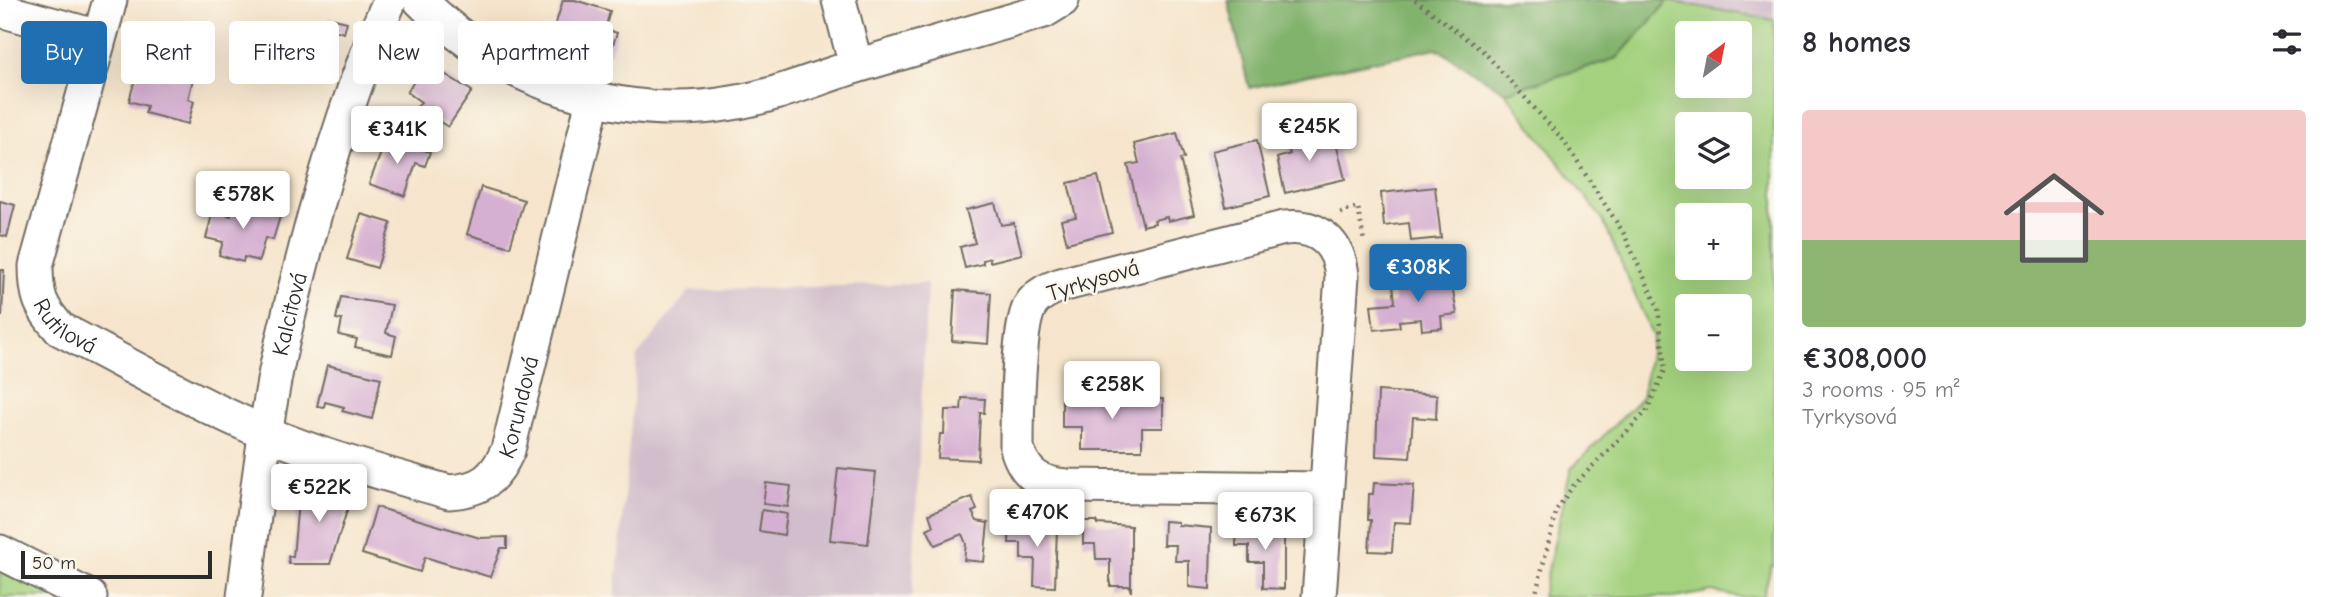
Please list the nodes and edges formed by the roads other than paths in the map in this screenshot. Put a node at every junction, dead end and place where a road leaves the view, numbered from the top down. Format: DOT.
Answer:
graph roads {
  1 [pos="110,0"];
  2 [pos="390,0"];
  3 [pos="420,0"];
  4 [pos="839,0"];
  5 [pos="1062,0"];
  6 [pos="0,10"];
  7 [pos="40,21"];
  8 [pos="104,21"];
  9 [pos="856,66"];
  10 [pos="86,84"];
  11 [pos="593,100"];
  12 [pos="265,433"];
  13 [pos="1326,489"];
  14 [pos="0,552"];
  15 [pos="90,597"];
  16 [pos="244,597"];
  17 [pos="1319,597"];
  1 -- 8 [label="street, Rutilová"];
  2 -- 12 [label="street, Kalcitová"];
  3 -- 11 [label="street"];
  4 -- 9 [label="street"];
  5 -- 9 [label="street"];
  6 -- 7 [label="street"];
  9 -- 11 [label="street"];
  10 -- 12 [label="street, Rutilová"];
  11 -- 12 [label="street, Korundová"];
  12 -- 16 [label="street, Kalcitová"];
  13 -- 13 [label="street, Tyrkysová"];
  13 -- 17 [label="street, Tyrkysová"];
  14 -- 15 [label="street"];
}
